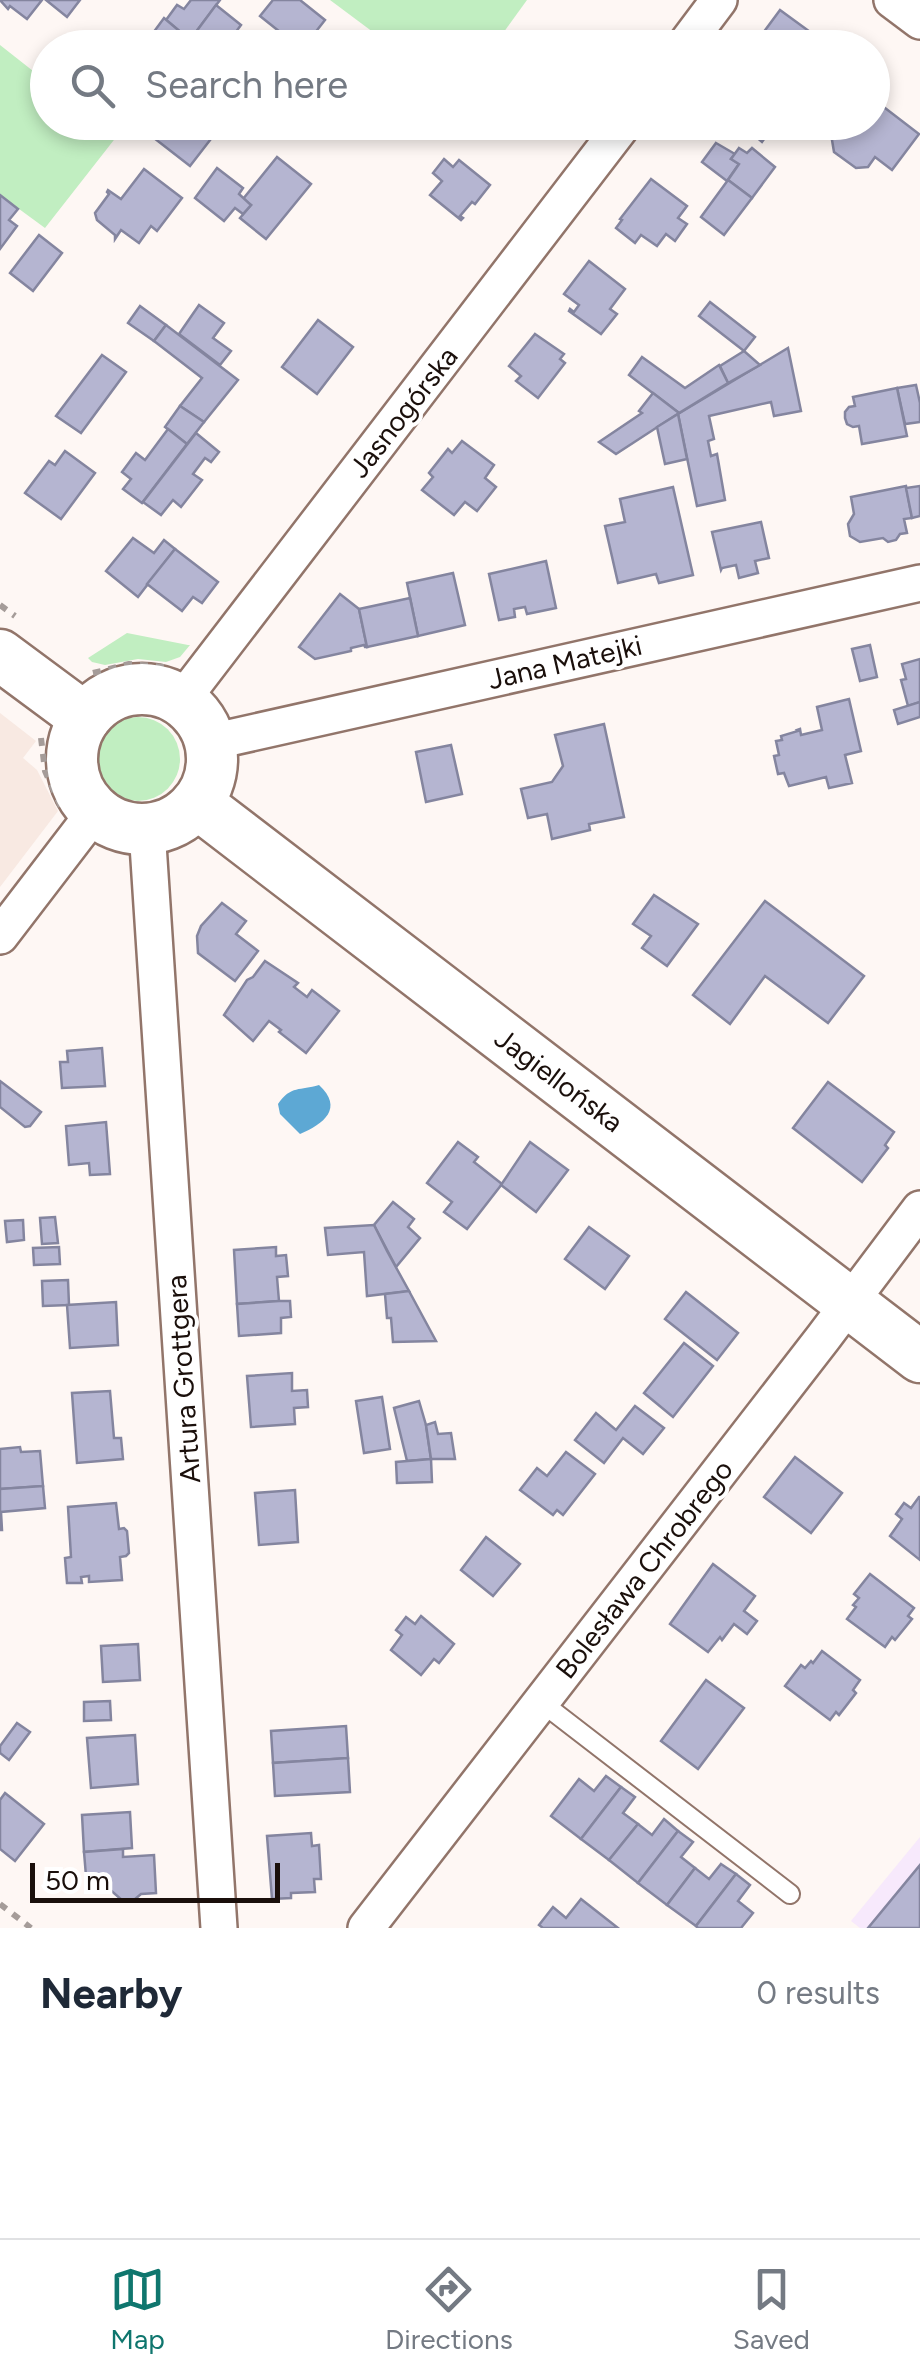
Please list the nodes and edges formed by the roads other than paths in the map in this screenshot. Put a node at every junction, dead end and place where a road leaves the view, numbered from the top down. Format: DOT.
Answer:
graph roads {
  1 [pos="719,0"];
  2 [pos="892,0"];
  3 [pos="920,21"];
  4 [pos="696,30"];
  5 [pos="612,140"];
  6 [pos="920,583"];
  7 [pos="0,655"];
  8 [pos="181,701"];
  9 [pos="63,727"];
  10 [pos="210,742"];
  11 [pos="197,803"];
  12 [pos="79,814"];
  13 [pos="147,830"];
  14 [pos="0,936"];
  15 [pos="920,1209"];
  16 [pos="849,1303"];
  17 [pos="920,1358"];
  18 [pos="541,1702"];
  19 [pos="790,1894"];
  20 [pos="219,1928"];
  21 [pos="366,1928"];
  1 -- 4 [label="street"];
  2 -- 3 [label="street"];
  5 -- 8 [label="street, Jasnogórska"];
  6 -- 10 [label="street, Jana Matejki"];
  7 -- 9 [label="street"];
  8 -- 9 [label="street"];
  8 -- 10 [label="street"];
  9 -- 12 [label="street"];
  10 -- 11 [label="street"];
  11 -- 13 [label="street"];
  11 -- 16 [label="street, Jagiellońska"];
  12 -- 13 [label="street"];
  12 -- 14 [label="street"];
  13 -- 20 [label="street, Artura Grottgera"];
  15 -- 16 [label="street, Bolesława Chrobrego"];
  16 -- 17 [label="street, Jagiellońska"];
  16 -- 18 [label="street, Bolesława Chrobrego"];
  18 -- 19 [label="lane"];
  18 -- 21 [label="street, Bolesława Chrobrego"];
}
